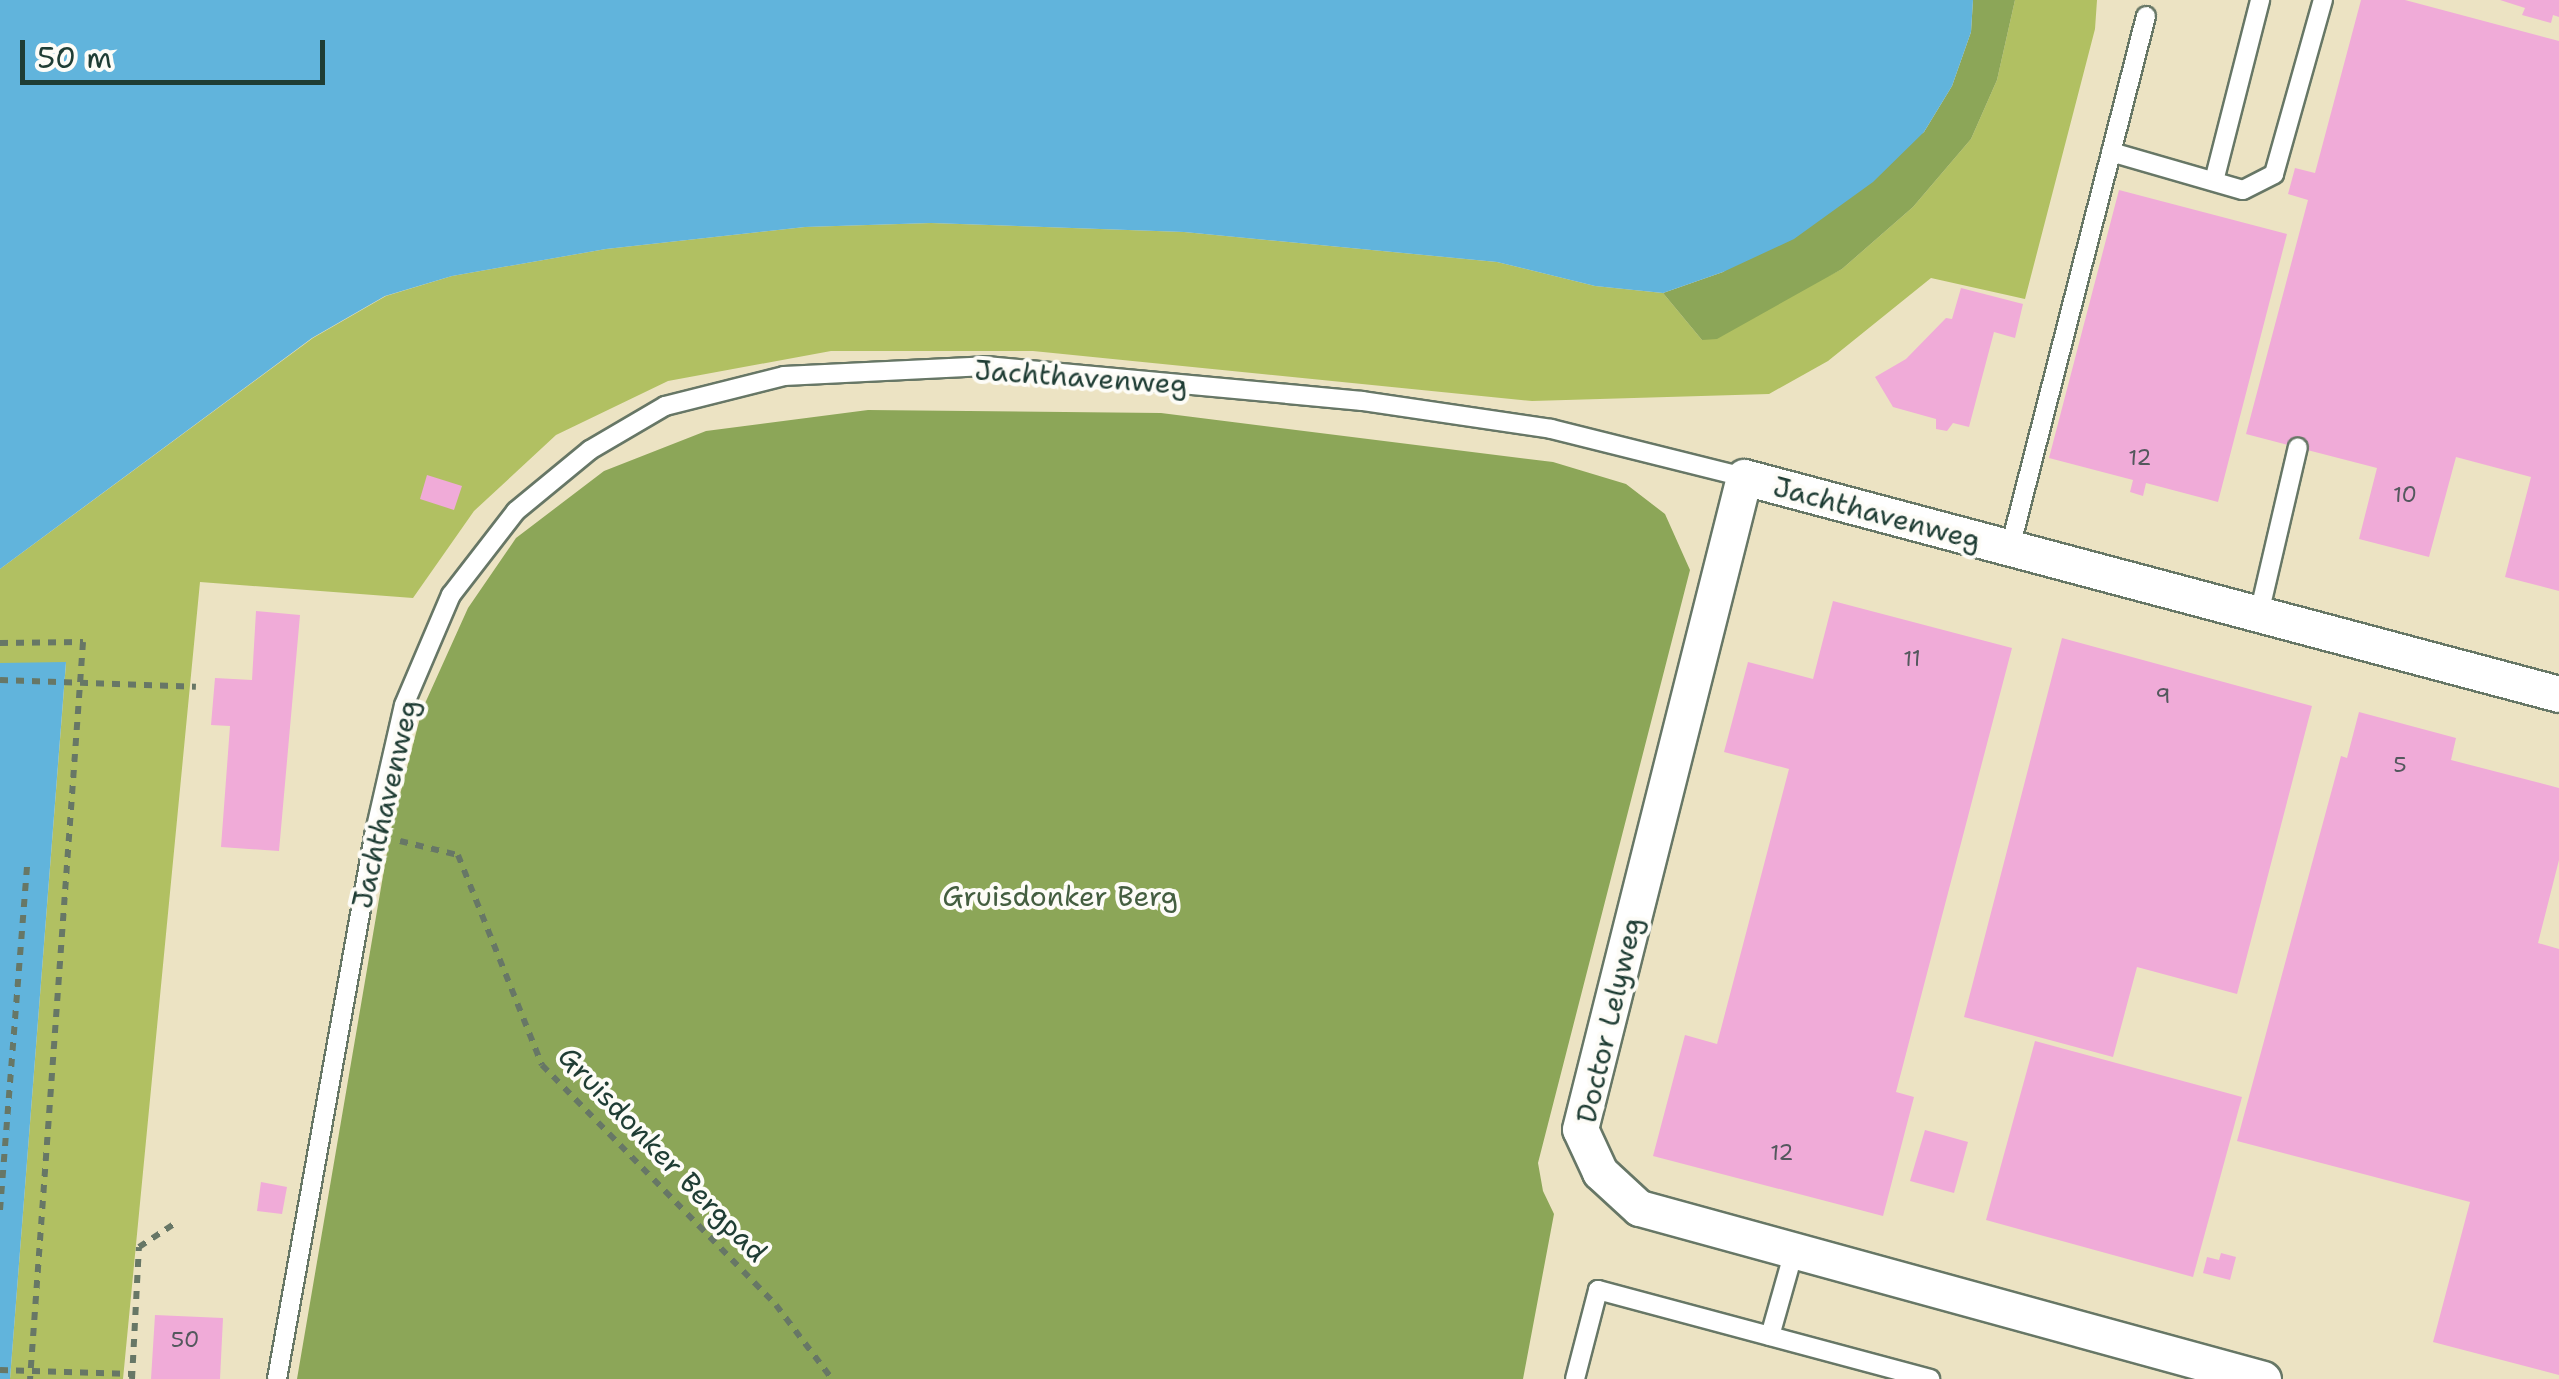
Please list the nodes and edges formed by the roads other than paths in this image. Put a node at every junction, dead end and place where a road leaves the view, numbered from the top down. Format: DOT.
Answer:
graph roads {
  1 [pos="2260,0"];
  2 [pos="2323,0"];
  3 [pos="2146,16"];
  4 [pos="2112,152"];
  5 [pos="2214,181"];
  6 [pos="2298,447"];
  7 [pos="1744,477"];
  8 [pos="2010,548"];
  9 [pos="2259,614"];
  10 [pos="2559,694"];
  11 [pos="1794,1251"];
  12 [pos="1770,1336"];
  13 [pos="276,1379"];
  14 [pos="1575,1379"];
  15 [pos="1930,1379"];
  16 [pos="2262,1379"];
  1 -- 5 [label="lane"];
  2 -- 5 [label="lane"];
  3 -- 4 [label="lane"];
  4 -- 5 [label="lane"];
  4 -- 8 [label="lane"];
  6 -- 9 [label="lane"];
  7 -- 8 [label="street, Jachthavenweg"];
  7 -- 11 [label="street, Doctor Lelyweg"];
  7 -- 13 [label="lane, Jachthavenweg"];
  8 -- 9 [label="street, Jachthavenweg"];
  9 -- 10 [label="street, Jachthavenweg"];
  11 -- 12 [label="lane"];
  11 -- 16 [label="street, Doctor Lelyweg"];
  12 -- 14 [label="lane"];
  12 -- 15 [label="lane"];
}
